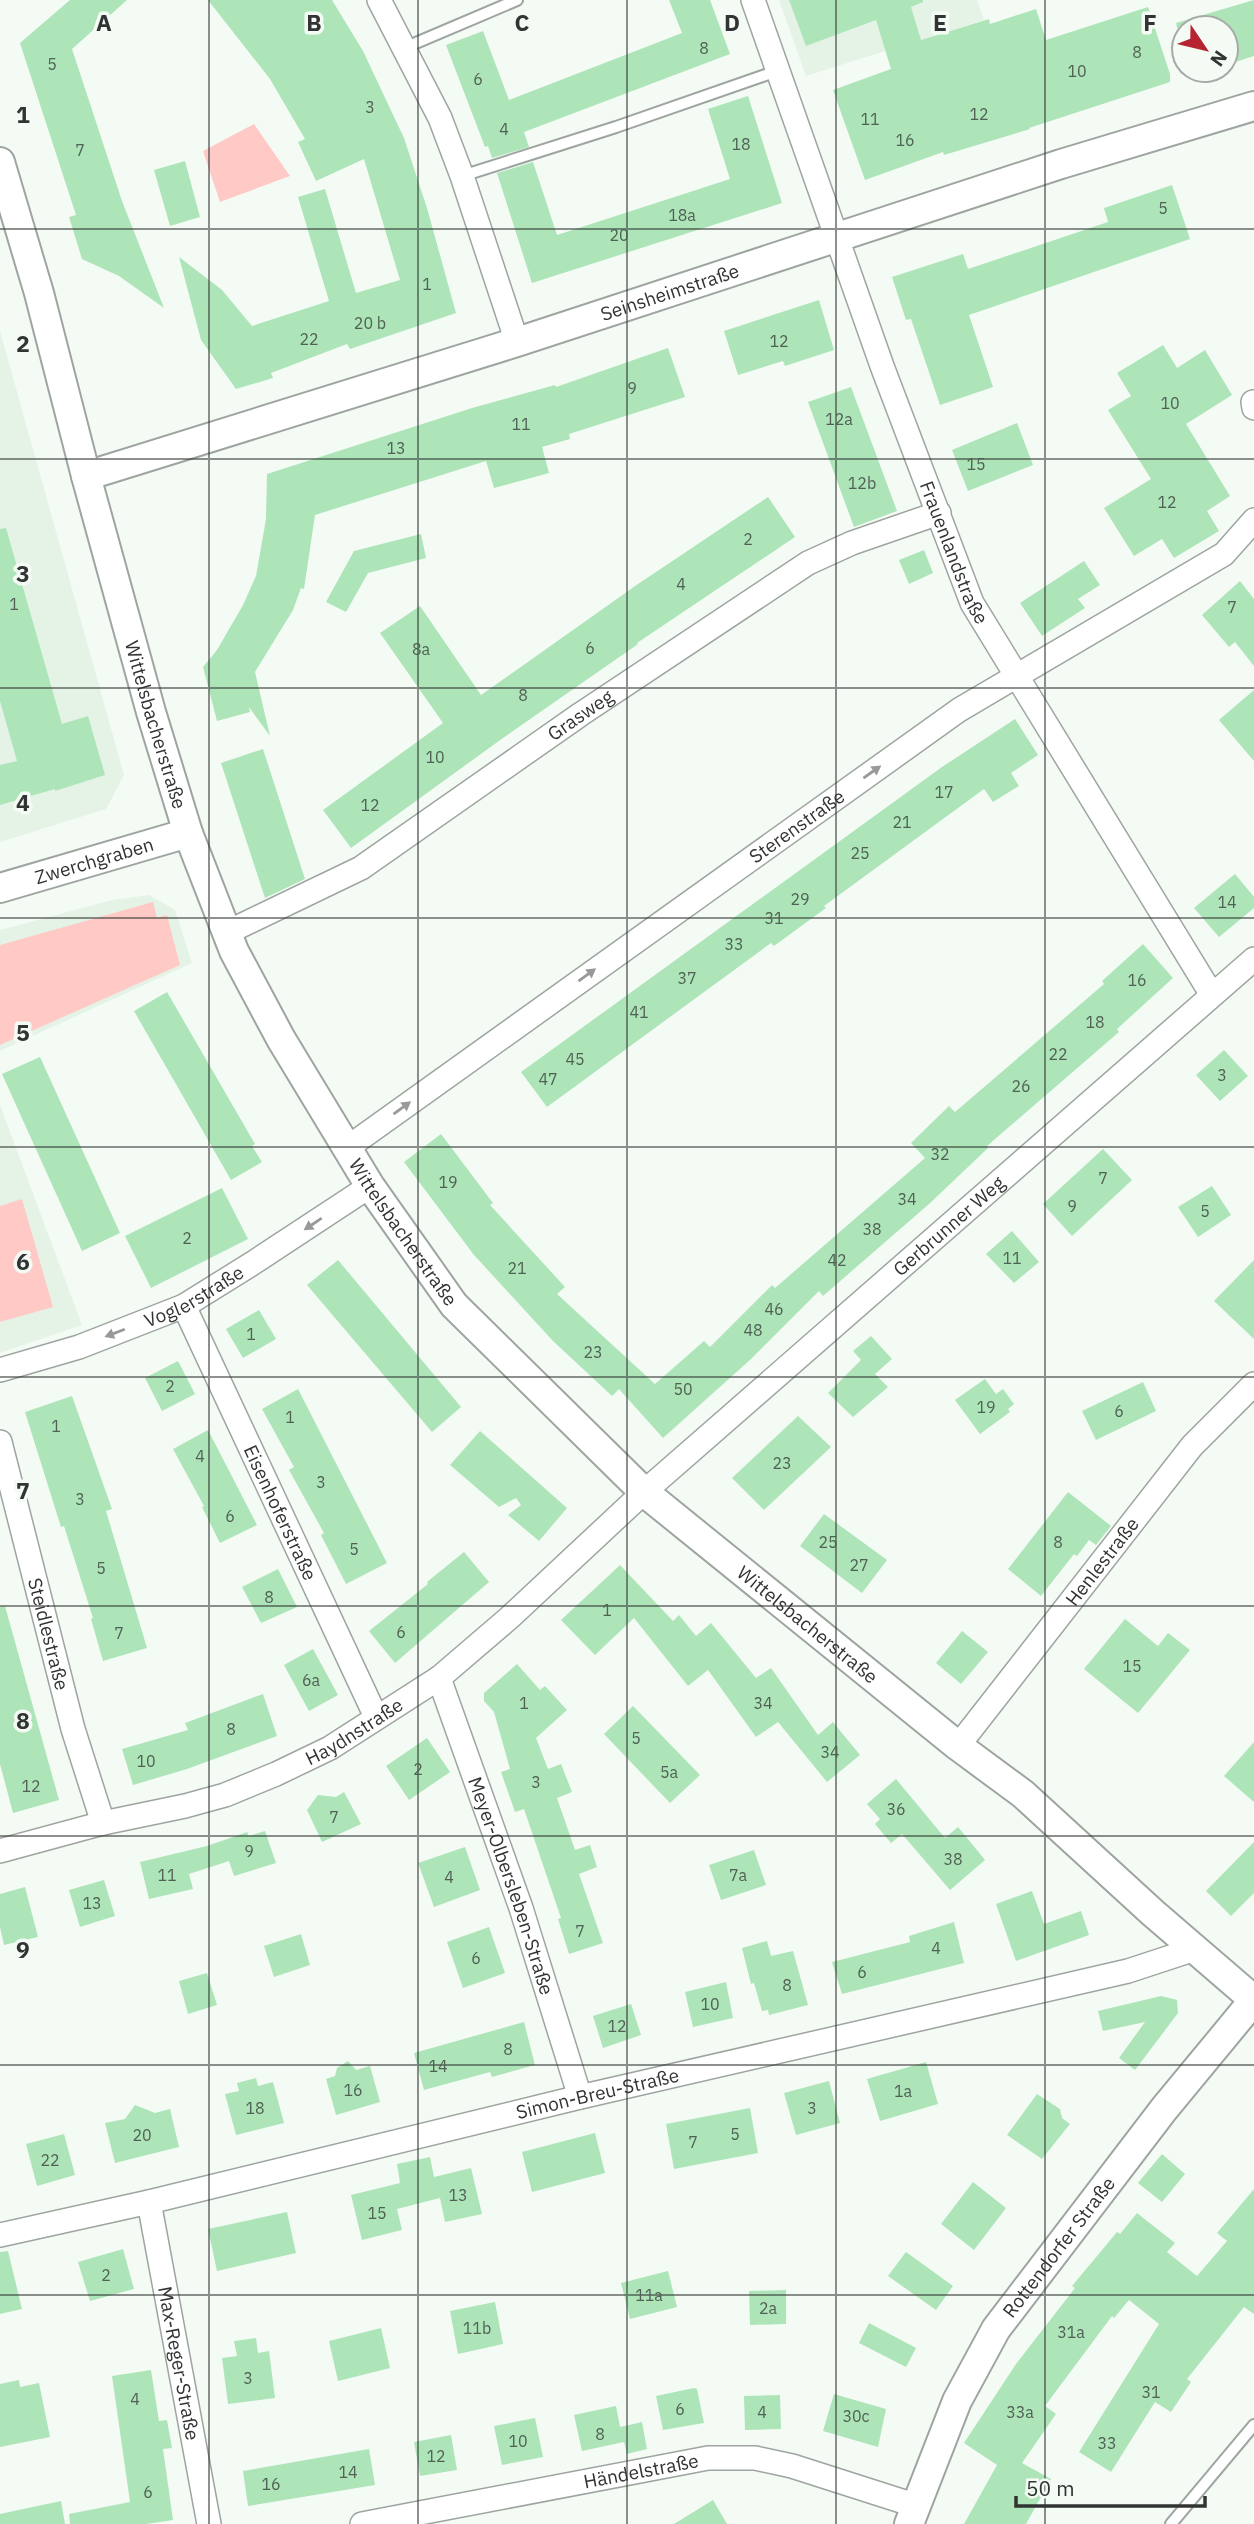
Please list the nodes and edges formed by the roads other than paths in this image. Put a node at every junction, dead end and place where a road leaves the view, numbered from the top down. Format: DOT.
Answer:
graph roads {
  1 [pos="379,0"];
  2 [pos="517,0"];
  3 [pos="753,0"];
  4 [pos="404,48"];
  5 [pos="777,71"];
  6 [pos="1254,106"];
  7 [pos="0,162"];
  8 [pos="463,176"];
  9 [pos="836,239"];
  10 [pos="517,342"];
  11 [pos="1253,402"];
  12 [pos="1254,408"];
  13 [pos="86,476"];
  14 [pos="939,513"];
  15 [pos="1254,520"];
  16 [pos="1017,676"];
  17 [pos="188,833"];
  18 [pos="0,888"];
  19 [pos="228,932"];
  20 [pos="1254,959"];
  21 [pos="1212,995"];
  22 [pos="347,1148"];
  23 [pos="370,1186"];
  24 [pos="184,1306"];
  25 [pos="0,1370"];
  26 [pos="1254,1384"];
  27 [pos="0,1442"];
  28 [pos="644,1492"];
  29 [pos="439,1678"];
  30 [pos="376,1717"];
  31 [pos="958,1746"];
  32 [pos="103,1823"];
  33 [pos="0,1851"];
  34 [pos="1195,1949"];
  35 [pos="1254,2000"];
  36 [pos="580,2097"];
  37 [pos="149,2202"];
  38 [pos="0,2235"];
  39 [pos="1254,2425"];
  40 [pos="913,2515"];
  41 [pos="209,2524"];
  42 [pos="362,2524"];
  43 [pos="1171,2524"];
  1 -- 4 [label="street"];
  2 -- 4 [label="lane"];
  3 -- 5 [label="street, Frauenlandstraße"];
  4 -- 8 [label="street"];
  5 -- 8 [label="lane"];
  5 -- 9 [label="street, Frauenlandstraße"];
  6 -- 9 [label="street, Seinsheimstraße"];
  7 -- 13 [label="street, Wittelsbacherstraße"];
  8 -- 10 [label="street"];
  9 -- 10 [label="street, Seinsheimstraße"];
  9 -- 14 [label="street, Frauenlandstraße"];
  10 -- 13 [label="street, Seinsheimstraße"];
  11 -- 12 [label="street"];
  13 -- 17 [label="street, Wittelsbacherstraße"];
  14 -- 16 [label="street, Frauenlandstraße"];
  14 -- 19 [label="street, Grasweg"];
  15 -- 16 [label="street, Sterenstraße"];
  16 -- 21 [label="street, Frauenlandstraße"];
  22 -- 16 [label="street, Sterenstraße, one-way"];
  17 -- 18 [label="street, Zwerchgraben"];
  17 -- 19 [label="street, Wittelsbacherstraße"];
  19 -- 22 [label="street, Wittelsbacherstraße"];
  20 -- 21 [label="street, Gerbrunner Weg"];
  21 -- 28 [label="street, Gerbrunner Weg"];
  22 -- 23 [label="street, Wittelsbacherstraße"];
  23 -- 24 [label="street, Voglerstraße, one-way"];
  23 -- 28 [label="street, Wittelsbacherstraße"];
  24 -- 25 [label="street, Voglerstraße, one-way"];
  24 -- 30 [label="street, Eisenhoferstraße"];
  26 -- 31 [label="street, Henlestraße"];
  27 -- 32 [label="street, Steidlestraße"];
  28 -- 29 [label="street, Haydnstraße"];
  28 -- 31 [label="street, Wittelsbacherstraße"];
  29 -- 30 [label="street, Haydnstraße"];
  29 -- 36 [label="street, Meyer-Olbersleben-Straße"];
  30 -- 32 [label="street, Haydnstraße"];
  31 -- 34 [label="street, Wittelsbacherstraße"];
  32 -- 33 [label="street, Haydnstraße"];
  34 -- 35 [label="street, Wittelsbacherstraße"];
  34 -- 36 [label="street, Simon-Breu-Straße"];
  35 -- 40 [label="street, Rottendorfer Straße"];
  36 -- 37 [label="street, Simon-Breu-Straße"];
  37 -- 38 [label="street, Simon-Breu-Straße"];
  37 -- 41 [label="street, Max-Reger-Straße"];
  39 -- 43 [label="lane"];
  40 -- 42 [label="street, Händelstraße"];
}
